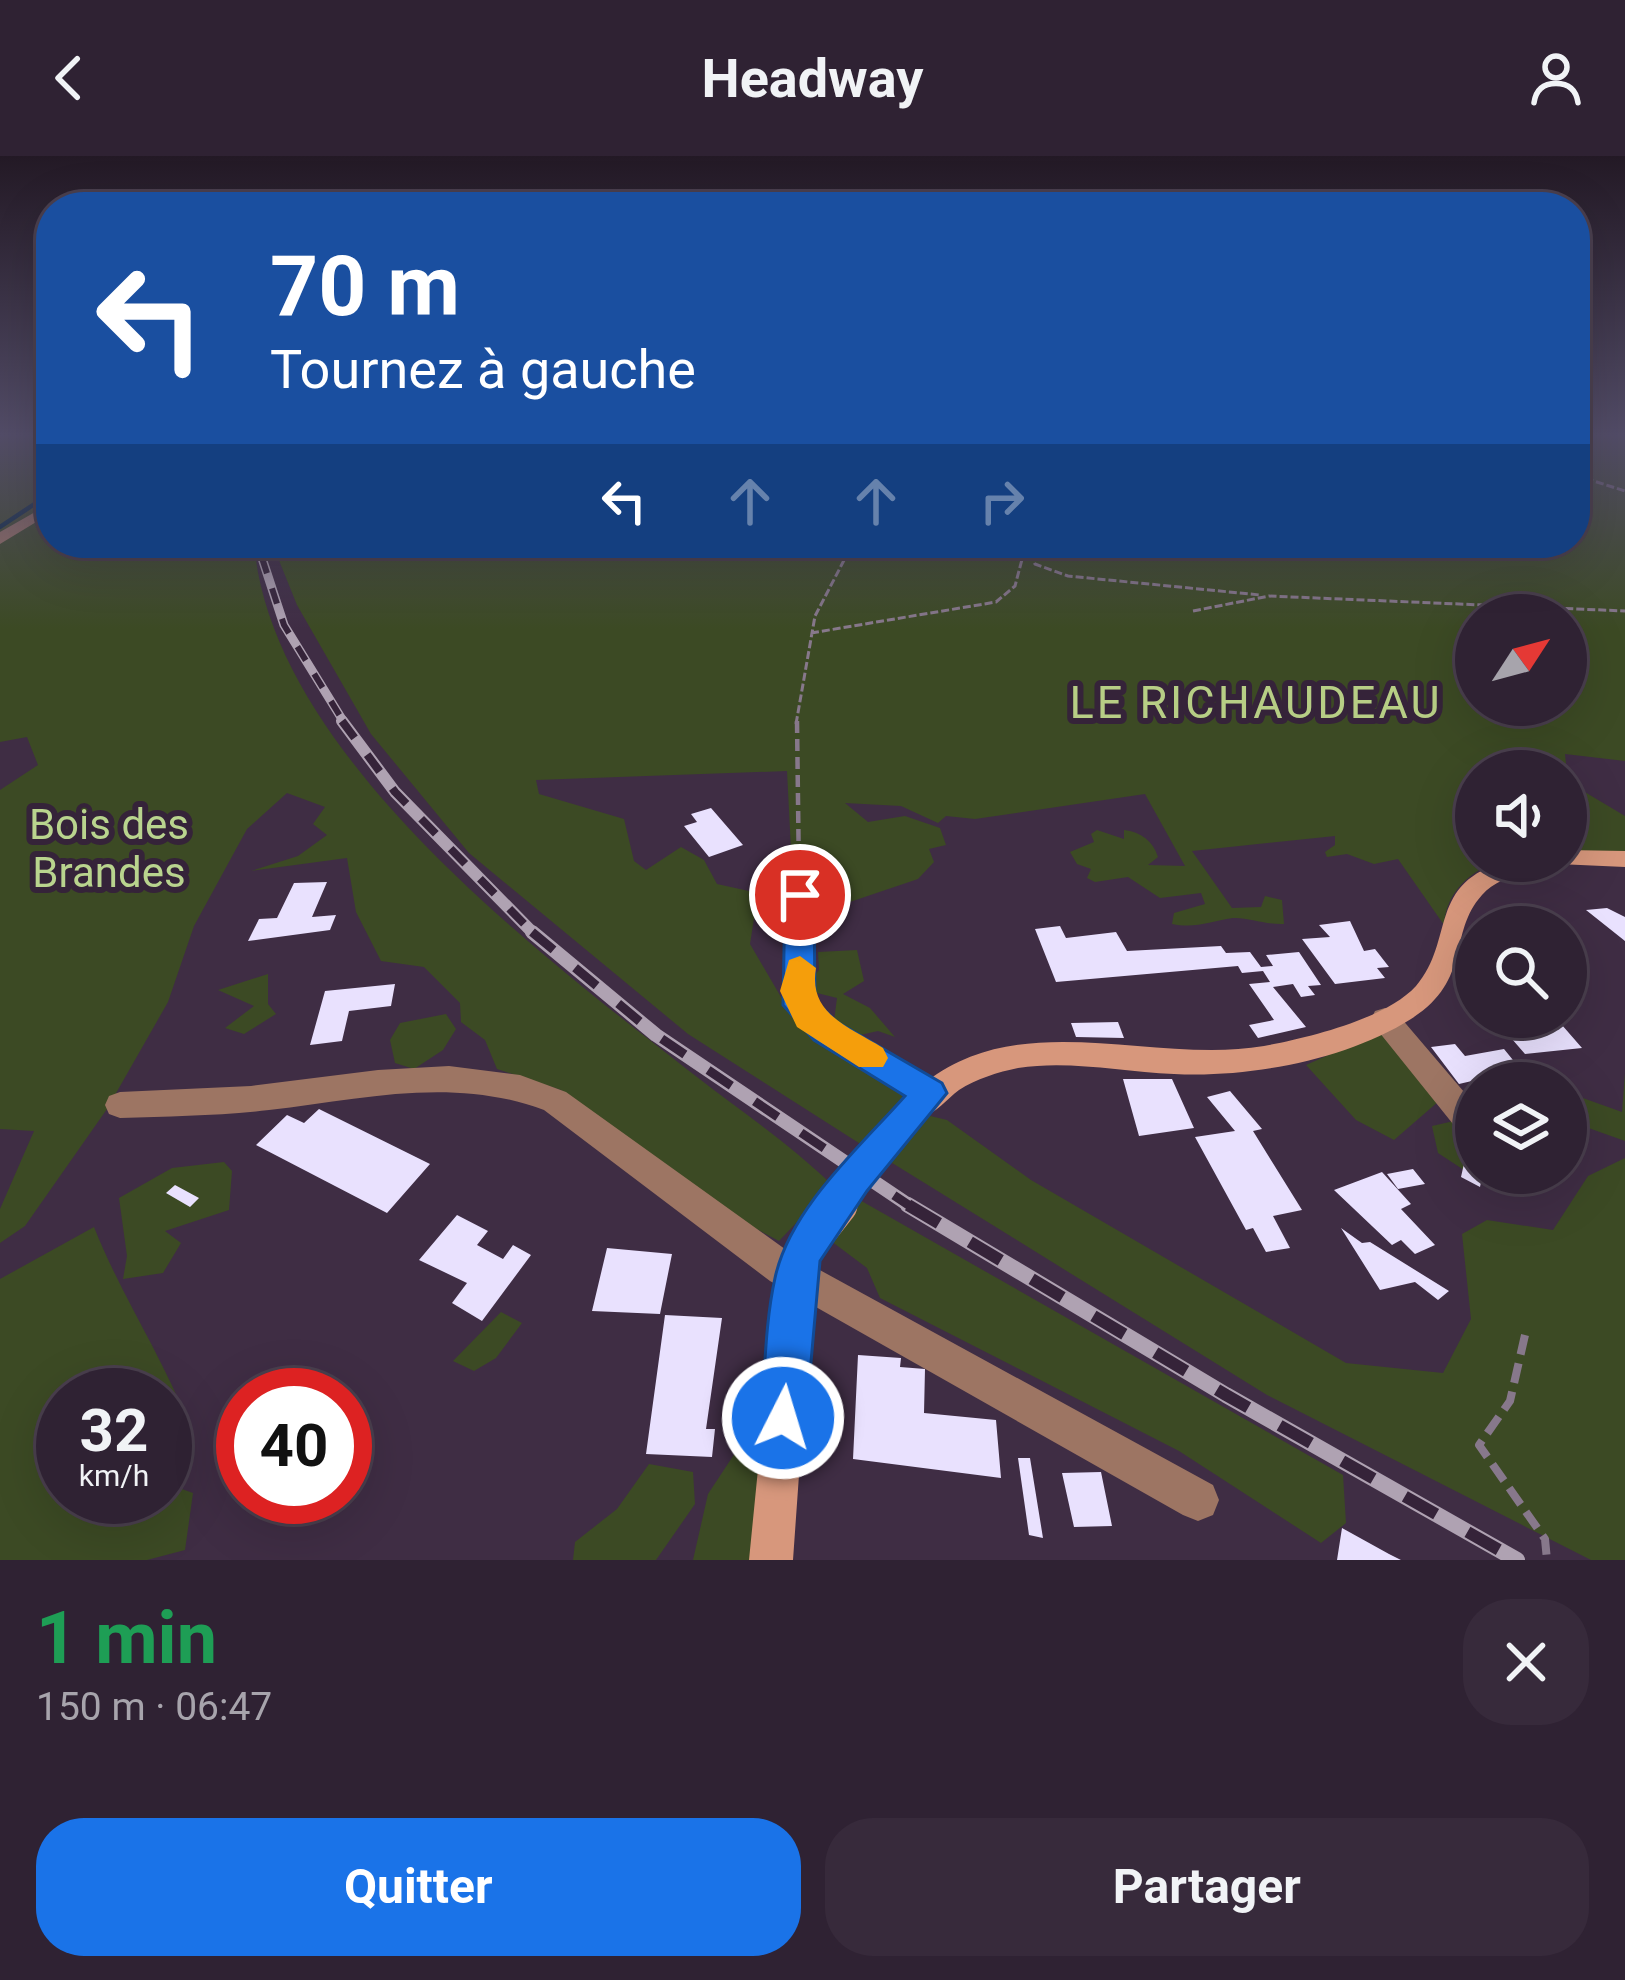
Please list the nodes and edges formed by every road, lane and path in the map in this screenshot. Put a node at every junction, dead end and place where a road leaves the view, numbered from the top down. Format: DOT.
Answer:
graph roads {
  1 [pos="36,516"];
  2 [pos="0,539"];
  3 [pos="850,558"];
  4 [pos="1022,558"];
  5 [pos="1032,558"];
  6 [pos="1269,596"];
  7 [pos="1193,611"];
  8 [pos="1625,611"];
  9 [pos="812,633"];
  10 [pos="1587,859"];
  11 [pos="1625,860"];
  12 [pos="1478,882"];
  13 [pos="800,895"];
  14 [pos="1385,1019"];
  15 [pos="923,1100"];
  16 [pos="1455,1104"];
  17 [pos="120,1105"];
  18 [pos="795,1277"];
  19 [pos="1525,1335"];
  20 [pos="1198,1500"];
  21 [pos="771,1560"];
  22 [pos="1546,1560"];
  1 -- 2 [label="street"];
  3 -- 9 [label="path"];
  4 -- 9 [label="path"];
  5 -- 6 [label="path"];
  6 -- 7 [label="path"];
  6 -- 8 [label="path"];
  9 -- 13 [label="path"];
  10 -- 11 [label="street"];
  12 -- 14 [label="street"];
  13 -- 15 [label="street"];
  14 -- 15 [label="street"];
  14 -- 16 [label="street"];
  15 -- 18 [label="street, bridge"];
  17 -- 18 [label="street"];
  18 -- 20 [label="street"];
  18 -- 21 [label="street"];
  19 -- 22 [label="path"];
}
